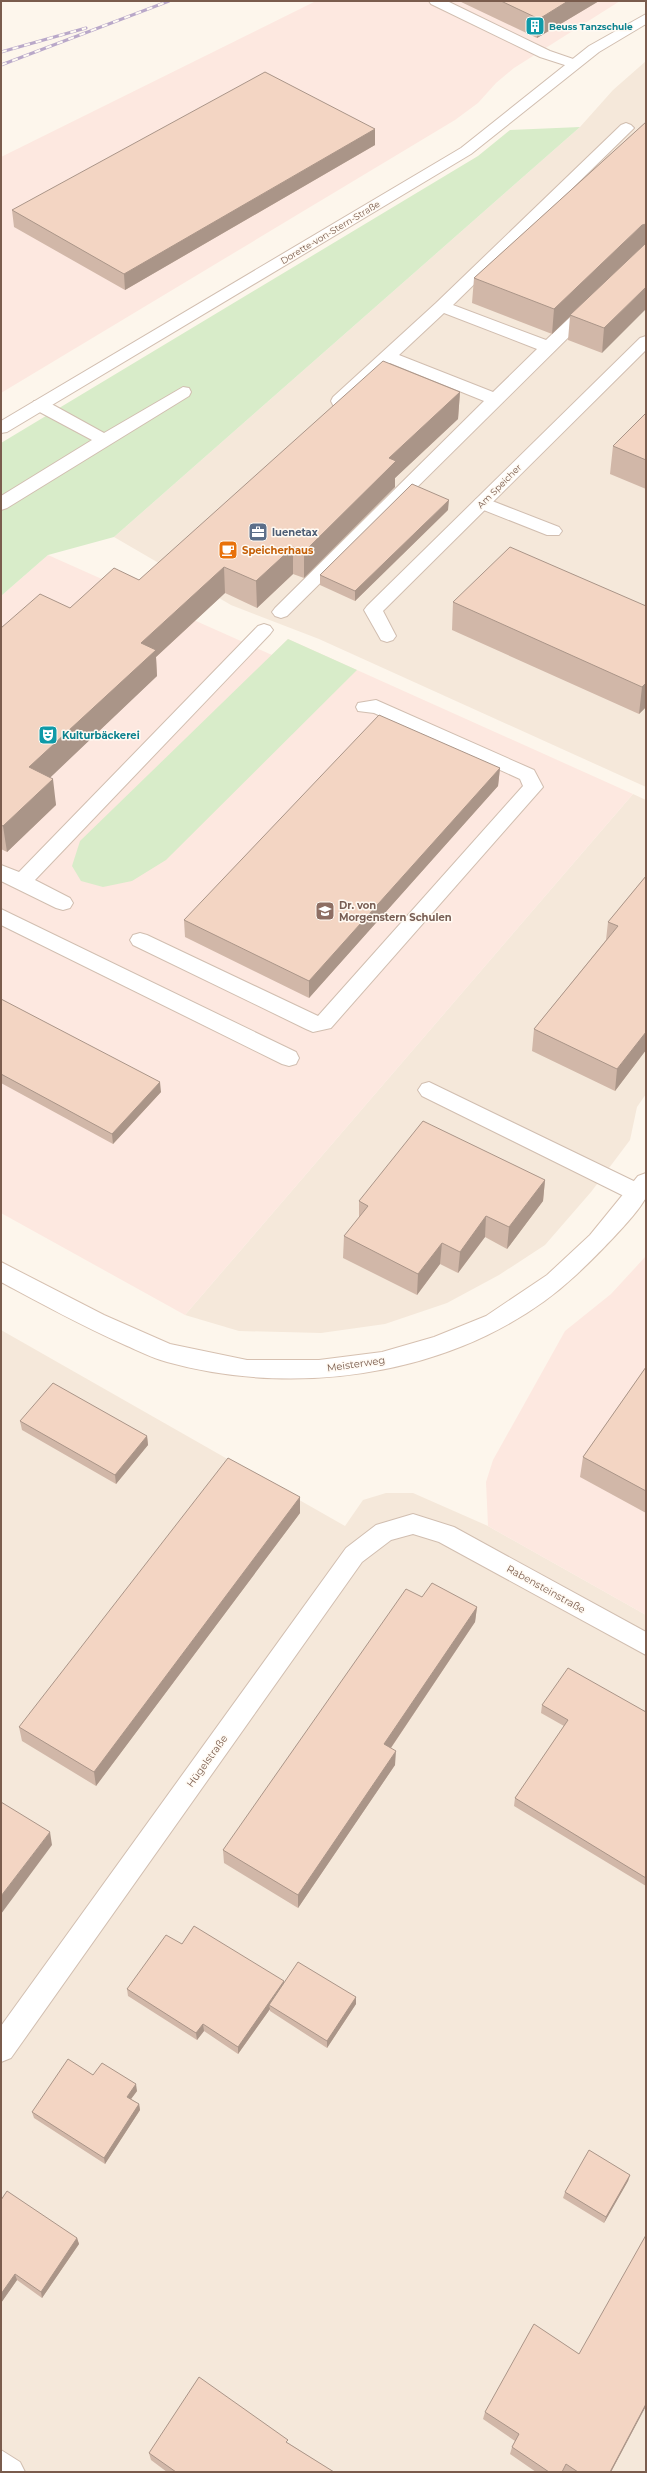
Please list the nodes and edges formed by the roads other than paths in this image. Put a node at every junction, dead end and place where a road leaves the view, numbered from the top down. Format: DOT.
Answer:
graph roads {
  1 [pos="436,1"];
  2 [pos="646,18"];
  3 [pos="574,64"];
  4 [pos="626,128"];
  5 [pos="600,298"];
  6 [pos="442,306"];
  7 [pos="646,341"];
  8 [pos="548,347"];
  9 [pos="387,356"];
  10 [pos="183,392"];
  11 [pos="495,399"];
  12 [pos="40,405"];
  13 [pos="329,410"];
  14 [pos="1,428"];
  15 [pos="104,440"];
  16 [pos="482,503"];
  17 [pos="1,504"];
  18 [pos="553,531"];
  19 [pos="281,612"];
  20 [pos="264,630"];
  21 [pos="386,636"];
  22 [pos="365,708"];
  23 [pos="1,872"];
  24 [pos="21,882"];
  25 [pos="63,903"];
  26 [pos="1,916"];
  27 [pos="140,940"];
  28 [pos="288,1058"];
  29 [pos="429,1090"];
  30 [pos="642,1188"];
  31 [pos="1,1271"];
  32 [pos="446,1534"];
  33 [pos="646,1644"];
  34 [pos="1,2049"];
  35 [pos="1,2465"];
  36 [pos="10,2472"];
  1 -- 3 [label="street"];
  2 -- 3 [label="street, Dorette-von-Stern-Straße"];
  3 -- 12 [label="street, Dorette-von-Stern-Straße"];
  4 -- 6 [label="street"];
  5 -- 8 [label="street"];
  6 -- 8 [label="street"];
  6 -- 9 [label="street"];
  7 -- 16 [label="street, Am Speicher"];
  8 -- 11 [label="street"];
  9 -- 11 [label="street"];
  9 -- 13 [label="street"];
  10 -- 15 [label="street"];
  11 -- 19 [label="street"];
  12 -- 14 [label="street, Dorette-von-Stern-Straße"];
  12 -- 15 [label="street"];
  15 -- 17 [label="street"];
  16 -- 18 [label="street"];
  16 -- 21 [label="street, Am Speicher"];
  20 -- 24 [label="street"];
  22 -- 27 [label="street"];
  23 -- 24 [label="street"];
  24 -- 25 [label="street"];
  26 -- 28 [label="street"];
  29 -- 30 [label="street"];
  30 -- 31 [label="street, Meisterweg"];
  32 -- 33 [label="street, Rabensteinstraße"];
  32 -- 34 [label="street, Hügelstraße"];
  35 -- 36 [label="street"];
}
